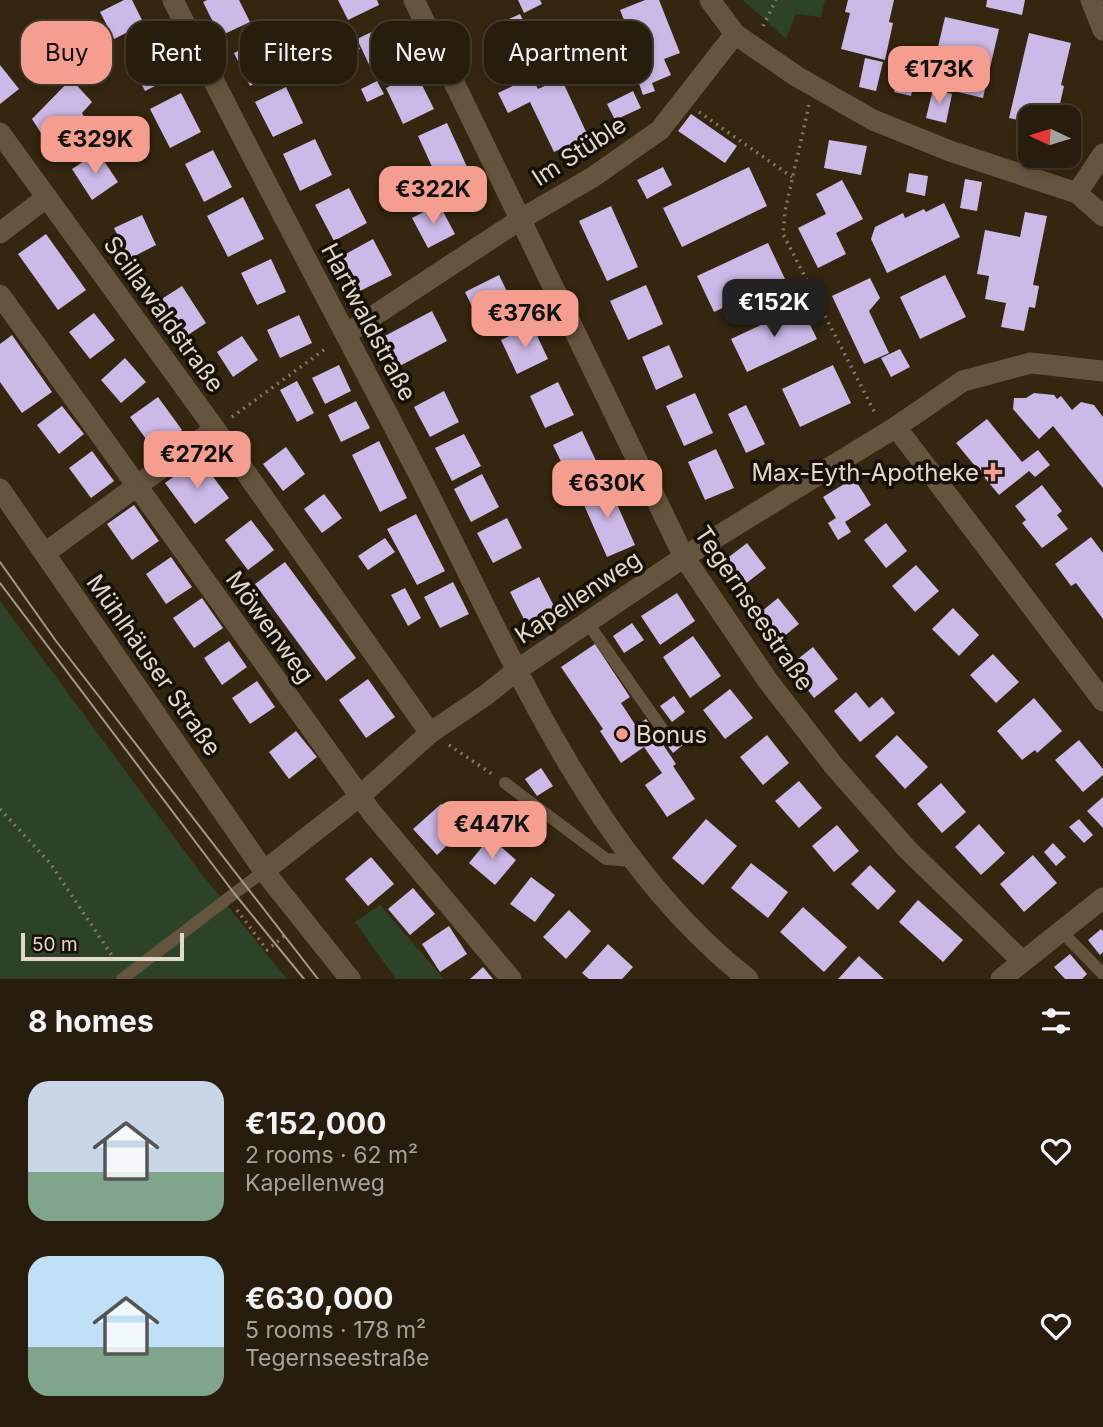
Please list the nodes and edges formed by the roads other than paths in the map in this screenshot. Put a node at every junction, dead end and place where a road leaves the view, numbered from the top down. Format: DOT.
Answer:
graph roads {
  1 [pos="173,0"];
  2 [pos="414,0"];
  3 [pos="710,0"];
  4 [pos="1091,0"];
  5 [pos="1103,30"];
  6 [pos="735,34"];
  7 [pos="0,133"];
  8 [pos="1103,154"];
  9 [pos="1077,193"];
  10 [pos="47,197"];
  11 [pos="1103,216"];
  12 [pos="521,219"];
  13 [pos="0,233"];
  14 [pos="0,295"];
  15 [pos="346,334"];
  16 [pos="1103,371"];
  17 [pos="215,429"];
  18 [pos="891,430"];
  19 [pos="135,485"];
  20 [pos="0,489"];
  21 [pos="45,552"];
  22 [pos="684,557"];
  23 [pos="587,622"];
  24 [pos="517,670"];
  25 [pos="1103,701"];
  26 [pos="663,730"];
  27 [pos="430,733"];
  28 [pos="505,783"];
  29 [pos="360,796"];
  30 [pos="633,861"];
  31 [pos="264,871"];
  32 [pos="1103,898"];
  33 [pos="1061,931"];
  34 [pos="1022,961"];
  35 [pos="1103,974"];
  36 [pos="125,977"];
  37 [pos="350,979"];
  38 [pos="510,979"];
  39 [pos="748,979"];
  40 [pos="1001,979"];
  1 -- 15 [label="street, Hartwaldstraße"];
  2 -- 12 [label="street, Tegernseestraße"];
  3 -- 6 [label="street"];
  4 -- 5 [label="street"];
  6 -- 9 [label="street"];
  6 -- 12 [label="street, Im Stüble"];
  7 -- 10 [label="street, Scillawaldstraße"];
  8 -- 9 [label="street"];
  9 -- 11 [label="street"];
  10 -- 13 [label="street"];
  10 -- 17 [label="street, Scillawaldstraße"];
  12 -- 15 [label="street, Im Stüble"];
  12 -- 22 [label="street, Tegernseestraße"];
  14 -- 19 [label="street, Möwenweg"];
  15 -- 24 [label="street, Hartwaldstraße"];
  16 -- 18 [label="street, Kapellenweg"];
  17 -- 19 [label="street"];
  17 -- 27 [label="street, Scillawaldstraße"];
  18 -- 22 [label="street, Kapellenweg"];
  18 -- 25 [label="street"];
  19 -- 21 [label="street"];
  19 -- 29 [label="street, Möwenweg"];
  20 -- 21 [label="street, Mühlhäuser Straße"];
  21 -- 31 [label="street, Mühlhäuser Straße"];
  22 -- 23 [label="street, Kapellenweg"];
  22 -- 34 [label="street, Tegernseestraße"];
  23 -- 24 [label="street, Kapellenweg"];
  23 -- 26 [label="lane"];
  24 -- 27 [label="street, Kapellenweg"];
  24 -- 30 [label="street, Hartwaldstraße"];
  27 -- 29 [label="street, Kapellenweg"];
  28 -- 30 [label="lane"];
  29 -- 31 [label="street, Kapellenweg"];
  29 -- 38 [label="street, Möwenweg"];
  30 -- 39 [label="street, Hartwaldstraße"];
  31 -- 36 [label="lane"];
  31 -- 37 [label="street, Mühlhäuser Straße"];
  32 -- 33 [label="street"];
  33 -- 34 [label="street"];
  33 -- 35 [label="lane"];
  34 -- 40 [label="street"];
}
